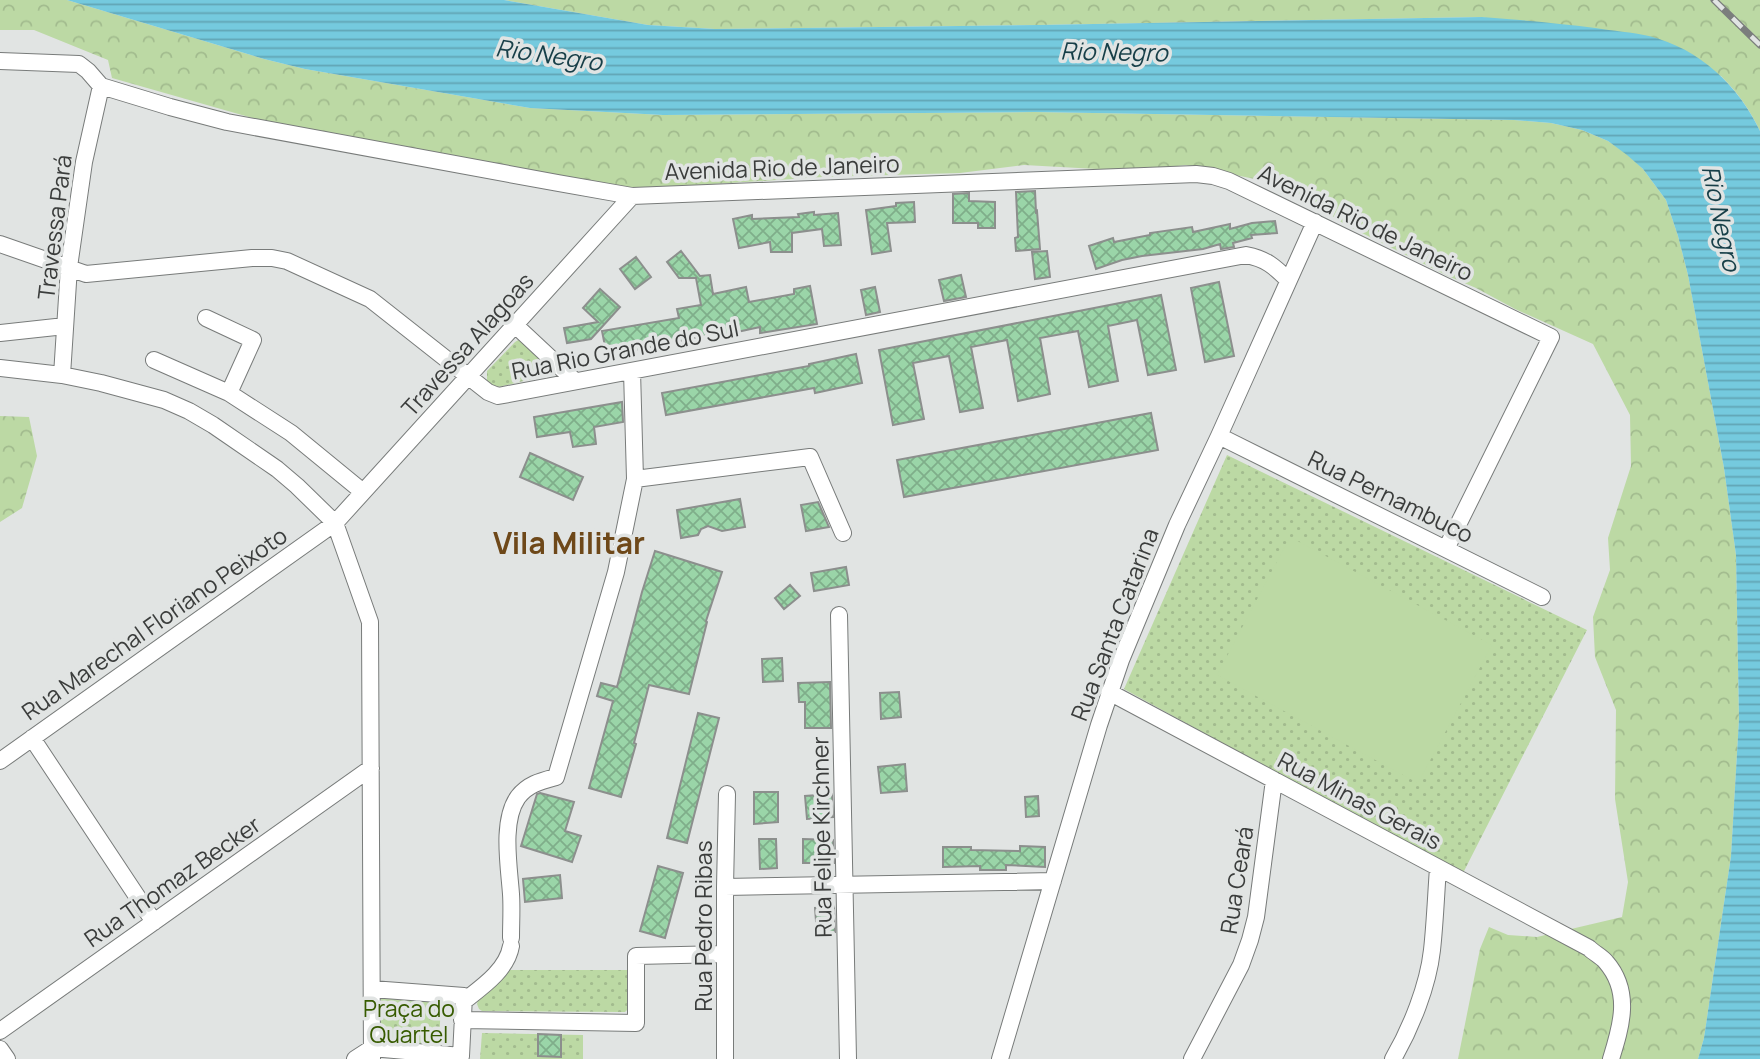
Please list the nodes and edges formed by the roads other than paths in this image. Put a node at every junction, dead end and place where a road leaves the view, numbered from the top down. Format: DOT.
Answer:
graph roads {
  1 [pos="0,61"];
  2 [pos="101,86"];
  3 [pos="632,196"];
  4 [pos="1315,222"];
  5 [pos="0,244"];
  6 [pos="69,267"];
  7 [pos="1288,280"];
  8 [pos="206,318"];
  9 [pos="515,325"];
  10 [pos="65,326"];
  11 [pos="0,333"];
  12 [pos="154,360"];
  13 [pos="0,368"];
  14 [pos="632,371"];
  15 [pos="37,374"];
  16 [pos="62,375"];
  17 [pos="468,376"];
  18 [pos="0,379"];
  19 [pos="575,381"];
  20 [pos="229,393"];
  21 [pos="1219,436"];
  22 [pos="635,479"];
  23 [pos="363,492"];
  24 [pos="335,523"];
  25 [pos="843,533"];
  26 [pos="1446,549"];
  27 [pos="1542,597"];
  28 [pos="839,615"];
  29 [pos="1109,692"];
  30 [pos="32,738"];
  31 [pos="0,761"];
  32 [pos="371,768"];
  33 [pos="1274,780"];
  34 [pos="727,794"];
  35 [pos="1438,868"];
  36 [pos="1053,881"];
  37 [pos="845,885"];
  38 [pos="725,887"];
  39 [pos="154,922"];
  40 [pos="725,954"];
  41 [pos="372,989"];
  42 [pos="464,1002"];
  43 [pos="463,1020"];
  44 [pos="0,1031"];
  45 [pos="0,1049"];
  46 [pos="372,1053"];
  47 [pos="8,1059"];
  48 [pos="355,1059"];
  49 [pos="725,1059"];
  50 [pos="848,1059"];
  51 [pos="1000,1059"];
  52 [pos="1192,1059"];
  53 [pos="1393,1059"];
  54 [pos="1611,1059"];
  1 -- 2 [label="street, Avenida Rio de Janeiro"];
  2 -- 3 [label="street, Avenida Rio de Janeiro"];
  2 -- 6 [label="street, Travessa Pará"];
  3 -- 4 [label="street, Avenida Rio de Janeiro"];
  3 -- 9 [label="street, Travessa Alagoas"];
  4 -- 7 [label="street, Rua Santa Catarina"];
  4 -- 26 [label="street, Avenida Rio de Janeiro"];
  5 -- 6 [label="street, Rua Rio Grande do Sul"];
  6 -- 10 [label="street, Travessa Pará"];
  6 -- 17 [label="street, Rua Rio Grande do Sul"];
  7 -- 14 [label="street, Rua Rio Grande do Sul"];
  7 -- 21 [label="street, Rua Santa Catarina"];
  8 -- 20 [label="street"];
  9 -- 17 [label="street, Travessa Alagoas"];
  9 -- 19 [label="street"];
  10 -- 11 [label="street"];
  10 -- 16 [label="street, Travessa Pará"];
  12 -- 20 [label="street"];
  13 -- 15 [label="street"];
  14 -- 19 [label="street, Rua Rio Grande do Sul"];
  14 -- 22 [label="street"];
  15 -- 16 [label="street"];
  15 -- 18 [label="street"];
  16 -- 24 [label="street"];
  17 -- 19 [label="street, Rua Rio Grande do Sul"];
  17 -- 23 [label="street, Travessa Alagoas"];
  20 -- 23 [label="street"];
  21 -- 26 [label="street, Rua Pernambuco"];
  21 -- 29 [label="street, Rua Santa Catarina"];
  22 -- 25 [label="street"];
  22 -- 42 [label="street"];
  23 -- 24 [label="street, Travessa Alagoas"];
  24 -- 30 [label="street, Rua Marechal Floriano Peixoto"];
  24 -- 32 [label="street"];
  26 -- 27 [label="street, Rua Pernambuco"];
  28 -- 37 [label="street, Rua Felipe Kirchner"];
  29 -- 33 [label="street, Rua Minas Gerais"];
  29 -- 36 [label="street, Rua Santa Catarina"];
  30 -- 31 [label="street, Rua Marechal Floriano Peixoto"];
  30 -- 39 [label="street"];
  32 -- 39 [label="street, Rua Thomaz Becker"];
  32 -- 41 [label="street"];
  33 -- 35 [label="street, Rua Minas Gerais"];
  33 -- 52 [label="street, Rua Ceará"];
  34 -- 38 [label="street, Rua Pedro Ribas"];
  35 -- 53 [label="street"];
  35 -- 54 [label="street, Rua Minas Gerais"];
  36 -- 37 [label="street"];
  36 -- 51 [label="street, Rua Santa Catarina"];
  37 -- 38 [label="street"];
  37 -- 50 [label="street, Rua Felipe Kirchner"];
  38 -- 40 [label="street, Rua Pedro Ribas"];
  39 -- 44 [label="street, Rua Thomaz Becker"];
  40 -- 43 [label="street"];
  40 -- 49 [label="street, Rua Pedro Ribas"];
  41 -- 42 [label="street"];
  41 -- 46 [label="street"];
  42 -- 43 [label="street"];
  43 -- 46 [label="street"];
  45 -- 47 [label="street"];
  46 -- 48 [label="street"];
}
